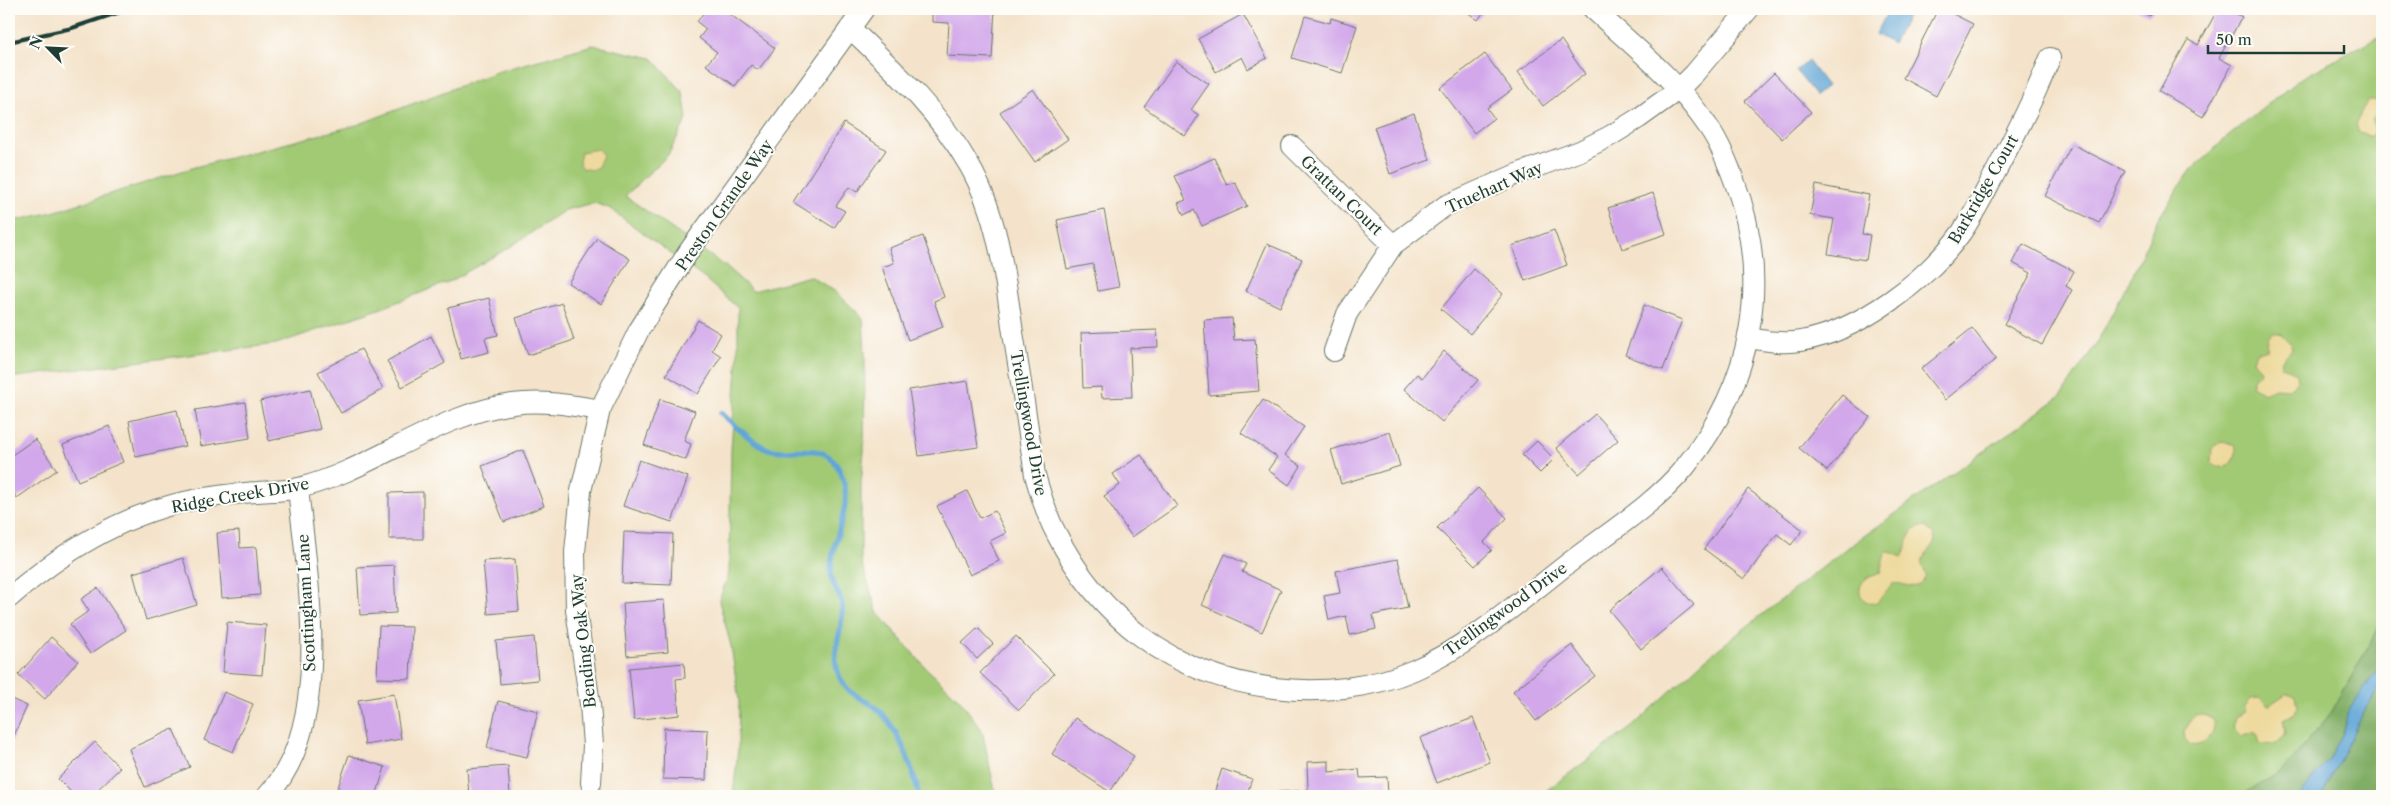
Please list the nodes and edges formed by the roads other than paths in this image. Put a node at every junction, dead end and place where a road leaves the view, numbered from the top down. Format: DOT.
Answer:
graph roads {
  1 [pos="864,9"];
  2 [pos="1593,9"];
  3 [pos="1750,9"];
  4 [pos="850,28"];
  5 [pos="2050,58"];
  6 [pos="1678,90"];
  7 [pos="1292,146"];
  8 [pos="1393,245"];
  9 [pos="1749,338"];
  10 [pos="1334,350"];
  11 [pos="600,410"];
  12 [pos="298,488"];
  13 [pos="9,598"];
  14 [pos="592,783"];
  15 [pos="267,796"];
  1 -- 4 [label="street, Preston Grande Way"];
  2 -- 6 [label="street"];
  3 -- 6 [label="street, Truehart Way"];
  4 -- 9 [label="street, Trellingwood Drive"];
  4 -- 11 [label="street, Preston Grande Way"];
  5 -- 9 [label="street, Barkridge Court"];
  6 -- 8 [label="street, Truehart Way"];
  6 -- 9 [label="street, Trellingwood Drive"];
  7 -- 8 [label="street, Grattan Court"];
  8 -- 10 [label="street, Truehart Way"];
  11 -- 12 [label="street, Ridge Creek Drive"];
  11 -- 14 [label="street, Bending Oak Way"];
  12 -- 13 [label="street, Ridge Creek Drive"];
  12 -- 15 [label="street, Scottingham Lane"];
}
